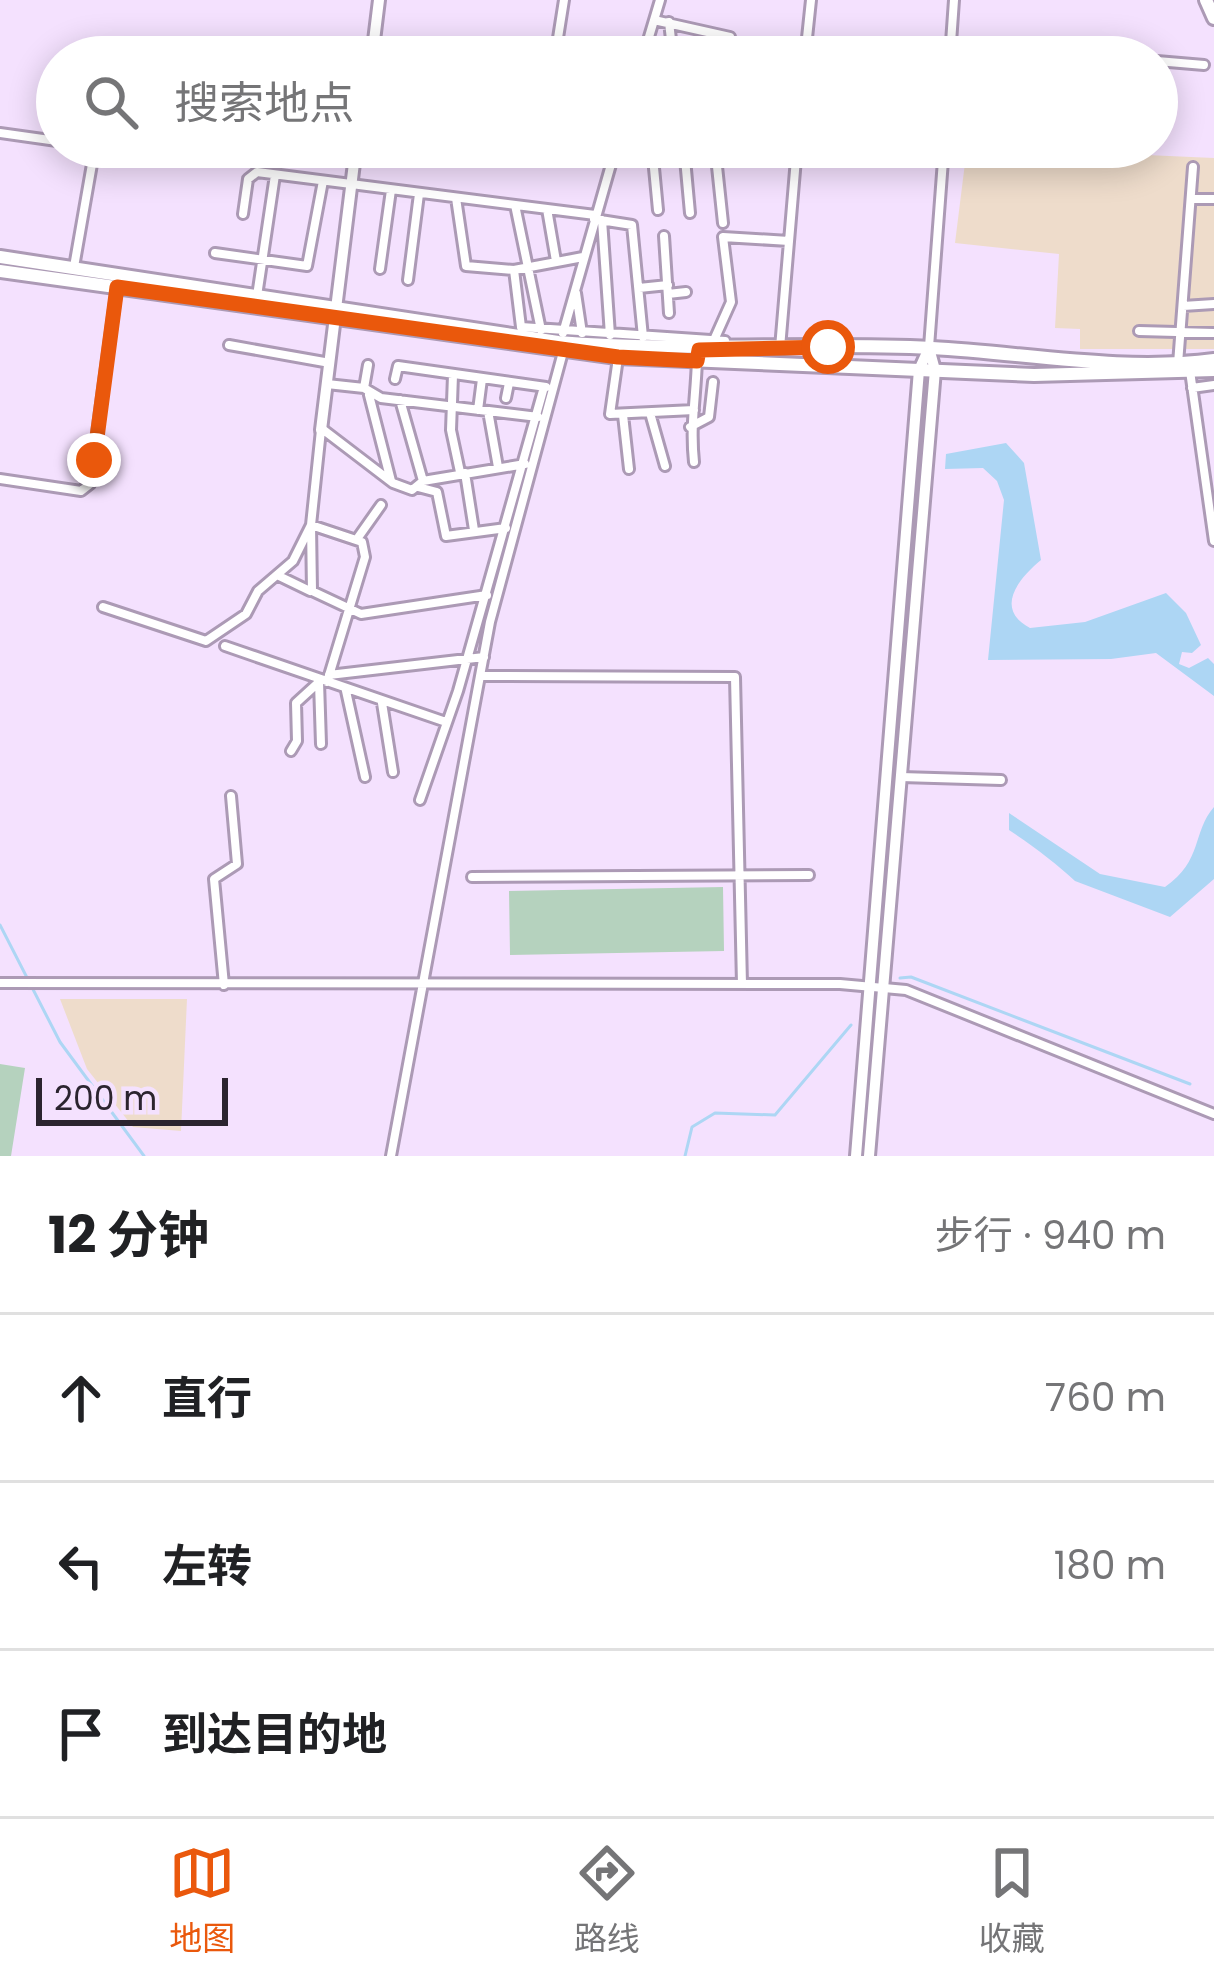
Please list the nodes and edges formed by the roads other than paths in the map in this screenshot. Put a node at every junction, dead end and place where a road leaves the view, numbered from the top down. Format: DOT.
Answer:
graph roads {
  1 [pos="377,0"];
  2 [pos="564,0"];
  3 [pos="660,0"];
  4 [pos="811,0"];
  5 [pos="954,0"];
  6 [pos="1206,0"];
  7 [pos="1214,18"];
  8 [pos="654,20"];
  9 [pos="669,22"];
  10 [pos="372,36"];
  11 [pos="558,36"];
  12 [pos="649,36"];
  13 [pos="671,36"];
  14 [pos="726,36"];
  15 [pos="808,36"];
  16 [pos="952,36"];
  17 [pos="1178,63"];
  18 [pos="1204,65"];
  19 [pos="0,133"];
  20 [pos="36,138"];
  21 [pos="1193,166"];
  22 [pos="92,168"];
  23 [pos="357,168"];
  24 [pos="609,168"];
  25 [pos="655,168"];
  26 [pos="686,168"];
  27 [pos="717,168"];
  28 [pos="795,168"];
  29 [pos="942,168"];
  30 [pos="275,175"];
  31 [pos="323,181"];
  32 [pos="355,185"];
  33 [pos="391,190"];
  34 [pos="419,194"];
  35 [pos="456,198"];
  36 [pos="1191,199"];
  37 [pos="1214,200"];
  38 [pos="515,205"];
  39 [pos="547,209"];
  40 [pos="658,210"];
  41 [pos="690,213"];
  42 [pos="243,214"];
  43 [pos="597,218"];
  44 [pos="723,223"];
  45 [pos="664,236"];
  46 [pos="789,241"];
  47 [pos="215,253"];
  48 [pos="0,257"];
  49 [pos="583,257"];
  50 [pos="263,260"];
  51 [pos="556,261"];
  52 [pos="526,265"];
  53 [pos="74,268"];
  54 [pos="380,269"];
  55 [pos="514,270"];
  56 [pos="0,272"];
  57 [pos="408,280"];
  58 [pos="575,285"];
  59 [pos="117,287"];
  60 [pos="639,288"];
  61 [pos="668,289"];
  62 [pos="686,292"];
  63 [pos="257,296"];
  64 [pos="1214,304"];
  65 [pos="1183,306"];
  66 [pos="336,311"];
  67 [pos="669,313"];
  68 [pos="541,330"];
  69 [pos="1139,331"];
  70 [pos="521,332"];
  71 [pos="563,333"];
  72 [pos="582,333"];
  73 [pos="1214,333"];
  74 [pos="1180,334"];
  75 [pos="610,335"];
  76 [pos="644,337"];
  77 [pos="714,340"];
  78 [pos="229,345"];
  79 [pos="780,345"];
  80 [pos="929,348"];
  81 [pos="700,350"];
  82 [pos="563,352"];
  83 [pos="618,357"];
  84 [pos="1214,360"];
  85 [pos="330,363"];
  86 [pos="368,365"];
  87 [pos="1182,369"];
  88 [pos="920,370"];
  89 [pos="935,370"];
  90 [pos="1214,370"];
  91 [pos="453,375"];
  92 [pos="395,379"];
  93 [pos="482,379"];
  94 [pos="697,380"];
  95 [pos="509,383"];
  96 [pos="327,384"];
  97 [pos="1214,385"];
  98 [pos="549,388"];
  99 [pos="1192,388"];
  100 [pos="366,392"];
  101 [pos="506,398"];
  102 [pos="400,400"];
  103 [pos="449,406"];
  104 [pos="483,410"];
  105 [pos="694,410"];
  106 [pos="650,413"];
  107 [pos="623,415"];
  108 [pos="538,417"];
  109 [pos="690,428"];
  110 [pos="321,433"];
  111 [pos="694,462"];
  112 [pos="525,464"];
  113 [pos="664,466"];
  114 [pos="498,467"];
  115 [pos="629,469"];
  116 [pos="463,473"];
  117 [pos="0,479"];
  118 [pos="391,481"];
  119 [pos="420,484"];
  120 [pos="381,505"];
  121 [pos="311,525"];
  122 [pos="506,528"];
  123 [pos="474,530"];
  124 [pos="356,539"];
  125 [pos="1214,541"];
  126 [pos="279,576"];
  127 [pos="312,591"];
  128 [pos="487,595"];
  129 [pos="104,607"];
  130 [pos="349,612"];
  131 [pos="225,646"];
  132 [pos="484,656"];
  133 [pos="466,661"];
  134 [pos="480,676"];
  135 [pos="325,679"];
  136 [pos="345,690"];
  137 [pos="382,703"];
  138 [pos="446,722"];
  139 [pos="321,744"];
  140 [pos="291,752"];
  141 [pos="393,772"];
  142 [pos="365,777"];
  143 [pos="901,777"];
  144 [pos="1001,780"];
  145 [pos="231,796"];
  146 [pos="420,800"];
  147 [pos="809,874"];
  148 [pos="739,876"];
  149 [pos="472,878"];
  150 [pos="0,983"];
  151 [pos="423,984"];
  152 [pos="742,984"];
  153 [pos="224,985"];
  154 [pos="877,988"];
  155 [pos="1214,1114"];
  156 [pos="391,1156"];
  157 [pos="856,1156"];
  158 [pos="869,1156"];
  1 -- 10 [label="main road"];
  2 -- 11 [label="street"];
  3 -- 8 [label="street"];
  4 -- 15 [label="street"];
  5 -- 16 [label="street"];
  6 -- 7 [label="main road"];
  8 -- 9 [label="street"];
  8 -- 12 [label="street"];
  9 -- 13 [label="street"];
  9 -- 14 [label="street"];
  17 -- 18 [label="street"];
  19 -- 20 [label="street"];
  21 -- 36 [label="street"];
  22 -- 53 [label="street"];
  23 -- 32 [label="main road"];
  24 -- 43 [label="street"];
  25 -- 40 [label="street"];
  26 -- 41 [label="street"];
  27 -- 44 [label="street"];
  28 -- 46 [label="street"];
  29 -- 80 [label="street"];
  30 -- 31 [label="street"];
  30 -- 42 [label="street"];
  30 -- 50 [label="street"];
  31 -- 32 [label="street"];
  31 -- 50 [label="street"];
  32 -- 33 [label="street"];
  32 -- 66 [label="main road"];
  33 -- 34 [label="street"];
  33 -- 54 [label="street"];
  34 -- 35 [label="street"];
  34 -- 57 [label="street"];
  35 -- 38 [label="street"];
  35 -- 55 [label="street"];
  36 -- 37 [label="street"];
  36 -- 65 [label="street"];
  38 -- 39 [label="street"];
  38 -- 52 [label="street"];
  39 -- 43 [label="street"];
  39 -- 51 [label="street"];
  43 -- 49 [label="street"];
  43 -- 60 [label="street"];
  43 -- 75 [label="street"];
  45 -- 61 [label="street"];
  46 -- 77 [label="street"];
  46 -- 79 [label="street"];
  47 -- 50 [label="street"];
  48 -- 53 [label="main road"];
  49 -- 51 [label="street"];
  49 -- 58 [label="street"];
  50 -- 63 [label="street"];
  51 -- 52 [label="street"];
  52 -- 55 [label="street"];
  52 -- 68 [label="street"];
  53 -- 63 [label="main road"];
  55 -- 70 [label="street"];
  56 -- 59 [label="main road"];
  58 -- 71 [label="street"];
  58 -- 72 [label="street"];
  59 -- 66 [label="main road"];
  59 -- 117 [label="street"];
  60 -- 61 [label="street"];
  60 -- 76 [label="street"];
  61 -- 62 [label="street"];
  61 -- 67 [label="street"];
  63 -- 66 [label="main road"];
  64 -- 65 [label="street"];
  65 -- 74 [label="street"];
  66 -- 70 [label="main road"];
  66 -- 82 [label="main road"];
  66 -- 85 [label="main road"];
  68 -- 70 [label="street"];
  68 -- 71 [label="street"];
  69 -- 74 [label="street"];
  70 -- 81 [label="main road"];
  71 -- 72 [label="street"];
  72 -- 75 [label="street"];
  73 -- 74 [label="street"];
  74 -- 87 [label="street"];
  75 -- 76 [label="street"];
  76 -- 81 [label="street"];
  77 -- 79 [label="street"];
  77 -- 81 [label="street"];
  78 -- 85 [label="street"];
  79 -- 80 [label="main road"];
  79 -- 81 [label="main road"];
  80 -- 87 [label="main road"];
  80 -- 88 [label="main road"];
  80 -- 89 [label="main road"];
  81 -- 83 [label="main road"];
  81 -- 88 [label="main road"];
  81 -- 94 [label="street"];
  82 -- 83 [label="main road"];
  82 -- 98 [label="street"];
  83 -- 107 [label="street"];
  84 -- 87 [label="main road"];
  85 -- 96 [label="main road"];
  86 -- 100 [label="street"];
  87 -- 89 [label="main road"];
  87 -- 90 [label="main road"];
  87 -- 99 [label="street"];
  88 -- 89 [label="main road"];
  88 -- 154 [label="main road"];
  89 -- 143 [label="main road"];
  91 -- 92 [label="street"];
  91 -- 93 [label="street"];
  91 -- 103 [label="street"];
  93 -- 95 [label="street"];
  93 -- 104 [label="street"];
  94 -- 105 [label="street"];
  94 -- 109 [label="street"];
  95 -- 98 [label="street"];
  95 -- 101 [label="street"];
  96 -- 100 [label="street"];
  96 -- 110 [label="main road"];
  97 -- 99 [label="street"];
  98 -- 108 [label="street"];
  98 -- 132 [label="street"];
  99 -- 125 [label="street"];
  100 -- 102 [label="street"];
  100 -- 118 [label="street"];
  102 -- 103 [label="street"];
  102 -- 119 [label="street"];
  103 -- 104 [label="street"];
  103 -- 116 [label="street"];
  104 -- 108 [label="street"];
  104 -- 114 [label="street"];
  105 -- 106 [label="street"];
  105 -- 109 [label="street"];
  106 -- 107 [label="street"];
  106 -- 113 [label="street"];
  107 -- 115 [label="street"];
  108 -- 112 [label="street"];
  109 -- 111 [label="street"];
  110 -- 118 [label="street"];
  110 -- 121 [label="street"];
  112 -- 114 [label="street"];
  112 -- 122 [label="street"];
  114 -- 116 [label="street"];
  116 -- 119 [label="street"];
  116 -- 123 [label="street"];
  118 -- 119 [label="street"];
  119 -- 123 [label="street"];
  120 -- 124 [label="street"];
  121 -- 124 [label="street"];
  121 -- 126 [label="street"];
  121 -- 127 [label="street"];
  122 -- 123 [label="street"];
  122 -- 128 [label="street"];
  124 -- 130 [label="street"];
  126 -- 127 [label="street"];
  126 -- 129 [label="street"];
  127 -- 130 [label="street"];
  128 -- 130 [label="street"];
  128 -- 133 [label="street"];
  130 -- 135 [label="street"];
  131 -- 135 [label="street"];
  132 -- 133 [label="street"];
  132 -- 134 [label="street"];
  133 -- 135 [label="street"];
  133 -- 138 [label="street"];
  134 -- 148 [label="street"];
  134 -- 151 [label="street"];
  135 -- 136 [label="street"];
  135 -- 139 [label="street"];
  135 -- 140 [label="street"];
  136 -- 137 [label="street"];
  136 -- 142 [label="street"];
  137 -- 138 [label="street"];
  137 -- 141 [label="street"];
  138 -- 146 [label="street"];
  143 -- 144 [label="street"];
  143 -- 154 [label="main road"];
  145 -- 153 [label="street"];
  147 -- 148 [label="street"];
  148 -- 149 [label="street"];
  148 -- 152 [label="street"];
  150 -- 153 [label="street"];
  151 -- 152 [label="street"];
  151 -- 153 [label="street"];
  151 -- 156 [label="street"];
  152 -- 154 [label="street"];
  154 -- 155 [label="street"];
  154 -- 157 [label="main road"];
  154 -- 158 [label="main road"];
}
